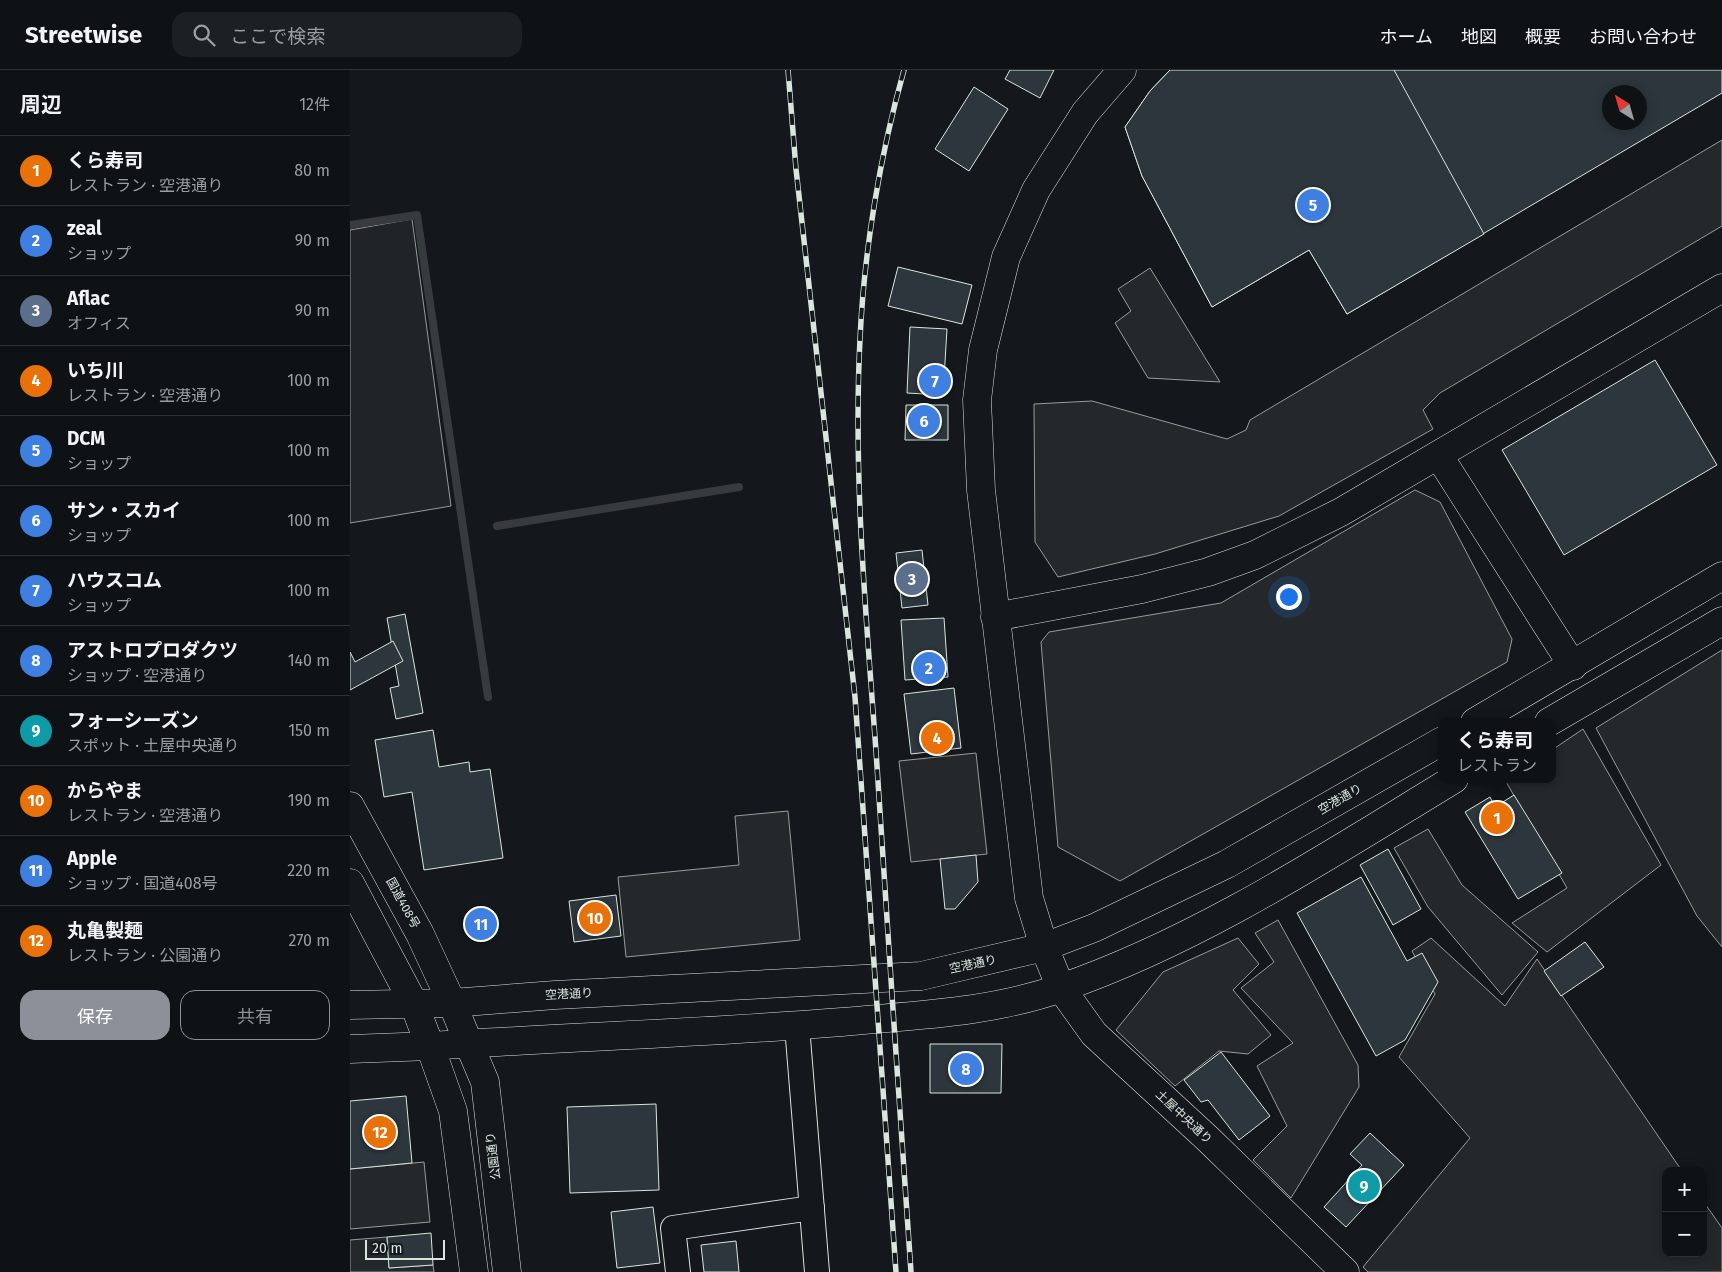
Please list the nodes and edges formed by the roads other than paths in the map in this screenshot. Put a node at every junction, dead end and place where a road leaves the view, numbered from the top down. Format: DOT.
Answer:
graph roads {
  1 [pos="1122,70"];
  2 [pos="1722,288"];
  3 [pos="1439,456"];
  4 [pos="1722,576"];
  5 [pos="995,617"];
  6 [pos="1722,621"];
  7 [pos="1573,666"];
  8 [pos="1482,718"];
  9 [pos="1556,718"];
  10 [pos="1438,743"];
  11 [pos="1447,783"];
  12 [pos="350,806"];
  13 [pos="350,883"];
  14 [pos="1044,947"];
  15 [pos="1061,988"];
  16 [pos="452,1003"];
  17 [pos="414,1004"];
  18 [pos="350,1005"];
  19 [pos="797,1026"];
  20 [pos="469,1044"];
  21 [pos="430,1046"];
  22 [pos="350,1049"];
  23 [pos="812,1208"];
  24 [pos="474,1272"];
  25 [pos="507,1272"];
  26 [pos="678,1272"];
  27 [pos="817,1272"];
  28 [pos="1345,1272"];
  1 -- 5 [label="main road, 土屋中央通り"];
  2 -- 3 [label="main road"];
  3 -- 5 [label="main road"];
  3 -- 7 [label="main road"];
  4 -- 7 [label="main road"];
  5 -- 14 [label="main road, 土屋中央通り"];
  6 -- 9 [label="main road"];
  7 -- 8 [label="main road"];
  10 -- 14 [label="main road, 空港通り"];
  11 -- 15 [label="main road"];
  12 -- 16 [label="main road, 国道408号"];
  13 -- 17 [label="main road"];
  14 -- 15 [label="main road, 土屋中央通り"];
  14 -- 16 [label="main road, 空港通り"];
  15 -- 19 [label="main road"];
  15 -- 28 [label="main road, 土屋中央通り"];
  16 -- 17 [label="main road, 空港通り"];
  16 -- 20 [label="main road, 国道408号"];
  17 -- 18 [label="main road, 空港通り"];
  17 -- 21 [label="main road"];
  19 -- 20 [label="main road"];
  19 -- 23 [label="street"];
  20 -- 21 [label="main road"];
  20 -- 25 [label="main road, 公園通り"];
  21 -- 22 [label="main road"];
  21 -- 24 [label="main road"];
  23 -- 26 [label="street"];
  23 -- 27 [label="street"];
}
